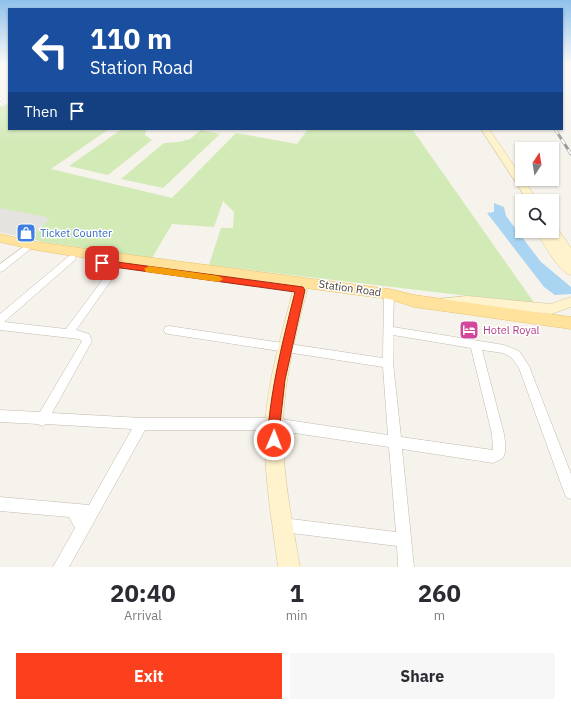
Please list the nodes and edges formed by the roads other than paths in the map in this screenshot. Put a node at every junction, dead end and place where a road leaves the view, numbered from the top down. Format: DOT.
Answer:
graph roads {
  1 [pos="478,130"];
  2 [pos="486,130"];
  3 [pos="519,194"];
  4 [pos="528,194"];
  5 [pos="0,238"];
  6 [pos="546,238"];
  7 [pos="558,238"];
  8 [pos="0,245"];
  9 [pos="27,248"];
  10 [pos="72,258"];
  11 [pos="571,260"];
  12 [pos="118,265"];
  13 [pos="0,268"];
  14 [pos="571,271"];
  15 [pos="300,290"];
  16 [pos="389,298"];
  17 [pos="571,302"];
  18 [pos="435,304"];
  19 [pos="0,320"];
  20 [pos="571,323"];
  21 [pos="0,326"];
  22 [pos="169,330"];
  23 [pos="389,330"];
  24 [pos="68,334"];
  25 [pos="475,344"];
  26 [pos="286,348"];
  27 [pos="388,363"];
  28 [pos="0,416"];
  29 [pos="42,420"];
  30 [pos="142,424"];
  31 [pos="274,424"];
  32 [pos="395,443"];
  33 [pos="571,492"];
  34 [pos="0,504"];
  35 [pos="73,511"];
  36 [pos="92,512"];
  37 [pos="283,525"];
  38 [pos="83,528"];
  39 [pos="403,540"];
  40 [pos="61,567"];
  41 [pos="289,567"];
  42 [pos="406,567"];
  1 -- 3 [label="street"];
  2 -- 4 [label="street"];
  5 -- 9 [label="main road, Station Road"];
  6 -- 14 [label="street"];
  7 -- 11 [label="street"];
  8 -- 9 [label="main road, Station Road"];
  9 -- 10 [label="main road, Station Road"];
  9 -- 13 [label="street"];
  9 -- 16 [label="main road, Station Road"];
  10 -- 12 [label="main road, Station Road"];
  10 -- 19 [label="street"];
  12 -- 15 [label="main road, Station Road"];
  12 -- 24 [label="street"];
  15 -- 16 [label="main road, Station Road"];
  15 -- 26 [label="street"];
  16 -- 18 [label="main road, Station Road"];
  16 -- 23 [label="street"];
  17 -- 18 [label="street"];
  18 -- 20 [label="main road, Station Road"];
  21 -- 24 [label="street"];
  22 -- 26 [label="street"];
  23 -- 25 [label="street"];
  23 -- 27 [label="street"];
  24 -- 29 [label="street"];
  25 -- 32 [label="street"];
  25 -- 33 [label="street"];
  26 -- 27 [label="street"];
  26 -- 31 [label="street"];
  27 -- 32 [label="street"];
  28 -- 29 [label="street"];
  29 -- 30 [label="street"];
  30 -- 31 [label="street"];
  30 -- 36 [label="street"];
  31 -- 32 [label="street"];
  31 -- 37 [label="street"];
  32 -- 39 [label="street"];
  34 -- 35 [label="street"];
  35 -- 36 [label="street"];
  35 -- 38 [label="street"];
  36 -- 38 [label="street"];
  37 -- 39 [label="street"];
  37 -- 41 [label="street"];
  38 -- 40 [label="street"];
  39 -- 42 [label="street"];
}
